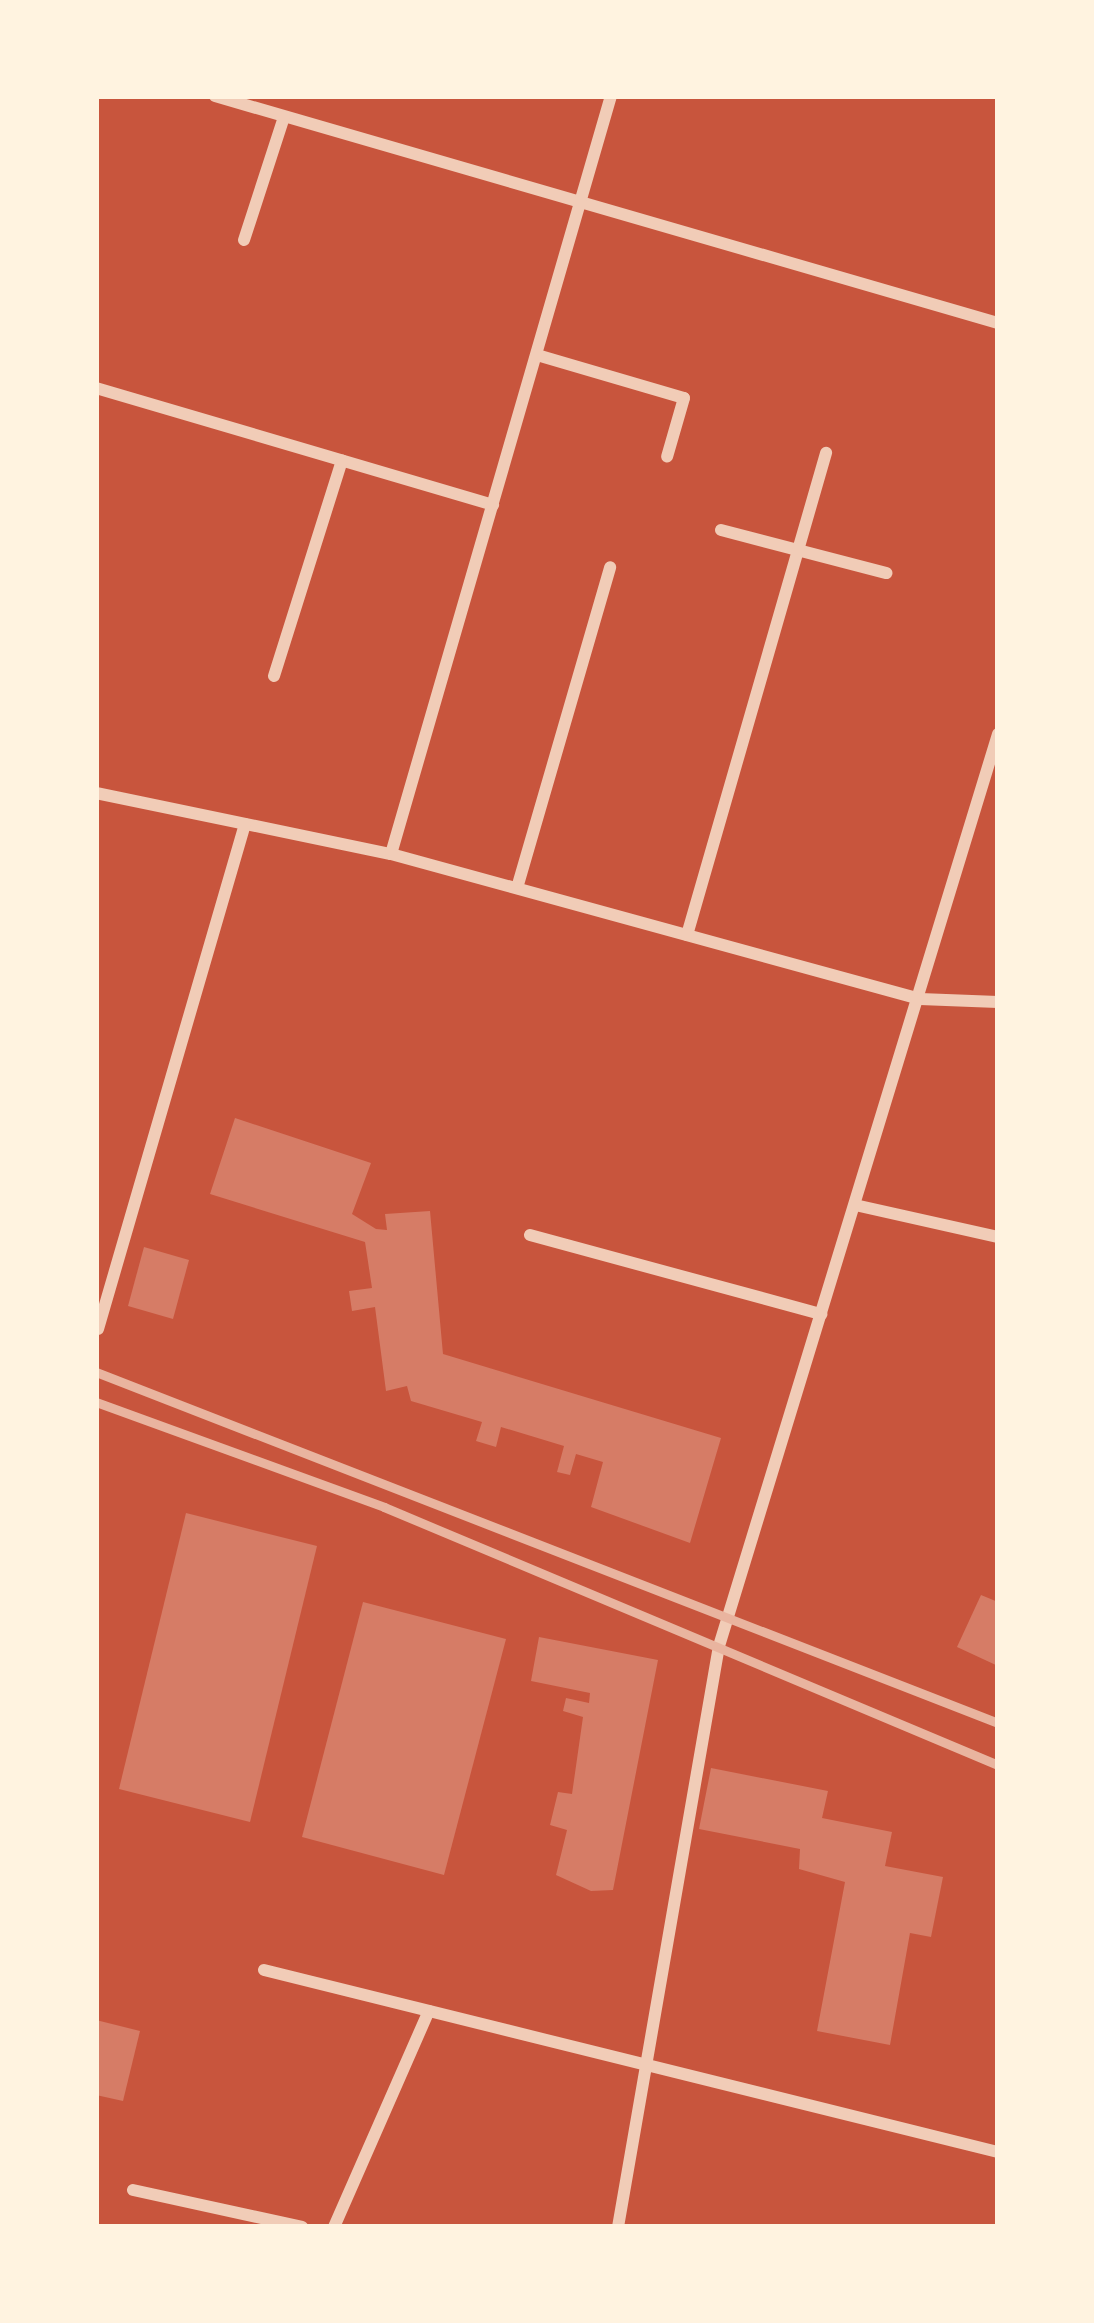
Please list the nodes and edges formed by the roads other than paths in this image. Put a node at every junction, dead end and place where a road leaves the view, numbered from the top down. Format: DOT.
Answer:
graph roads {
  1 [pos="215,96"];
  2 [pos="611,96"];
  3 [pos="260,103"];
  4 [pos="284,117"];
  5 [pos="581,207"];
  6 [pos="244,240"];
  7 [pos="998,323"];
  8 [pos="537,355"];
  9 [pos="96,388"];
  10 [pos="826,453"];
  11 [pos="667,457"];
  12 [pos="342,460"];
  13 [pos="493,505"];
  14 [pos="721,530"];
  15 [pos="798,550"];
  16 [pos="610,567"];
  17 [pos="886,573"];
  18 [pos="274,676"];
  19 [pos="998,734"];
  20 [pos="96,793"];
  21 [pos="244,824"];
  22 [pos="391,854"];
  23 [pos="517,888"];
  24 [pos="687,935"];
  25 [pos="920,999"];
  26 [pos="998,1002"];
  27 [pos="855,1204"];
  28 [pos="530,1234"];
  29 [pos="998,1237"];
  30 [pos="821,1314"];
  31 [pos="98,1329"];
  32 [pos="264,1970"];
  33 [pos="429,2011"];
  34 [pos="645,2066"];
  35 [pos="998,2152"];
  36 [pos="133,2190"];
  37 [pos="302,2227"];
  38 [pos="334,2227"];
  39 [pos="617,2227"];
  1 -- 3 [label="street"];
  2 -- 5 [label="street"];
  3 -- 4 [label="street"];
  4 -- 5 [label="street"];
  4 -- 6 [label="street"];
  5 -- 7 [label="street"];
  5 -- 8 [label="street"];
  8 -- 11 [label="street"];
  8 -- 13 [label="street"];
  9 -- 12 [label="street"];
  10 -- 15 [label="street"];
  12 -- 13 [label="street"];
  12 -- 18 [label="street"];
  13 -- 22 [label="street"];
  14 -- 15 [label="street"];
  15 -- 17 [label="street"];
  15 -- 24 [label="street"];
  16 -- 23 [label="street"];
  19 -- 25 [label="street"];
  20 -- 21 [label="street"];
  21 -- 22 [label="street"];
  21 -- 31 [label="street"];
  22 -- 23 [label="street"];
  23 -- 24 [label="street"];
  24 -- 25 [label="street"];
  25 -- 26 [label="street"];
  25 -- 27 [label="street"];
  27 -- 29 [label="street"];
  27 -- 30 [label="street"];
  28 -- 30 [label="street"];
  30 -- 34 [label="street"];
  32 -- 33 [label="street"];
  33 -- 34 [label="street"];
  33 -- 38 [label="street"];
  34 -- 35 [label="street"];
  34 -- 39 [label="street"];
  36 -- 37 [label="street"];
}
